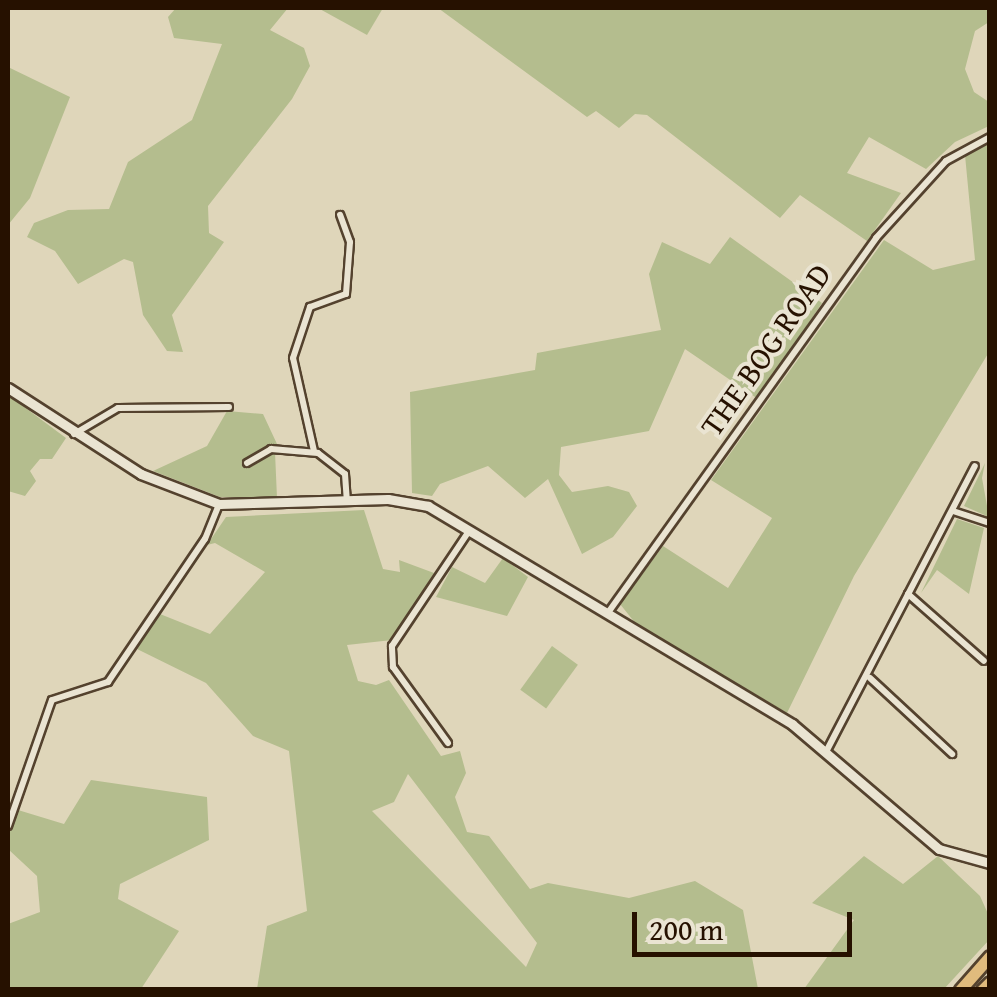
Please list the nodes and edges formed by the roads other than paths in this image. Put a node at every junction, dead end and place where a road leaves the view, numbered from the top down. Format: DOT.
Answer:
graph roads {
  1 [pos="990,137"];
  2 [pos="340,216"];
  3 [pos="8,388"];
  4 [pos="230,407"];
  5 [pos="73,435"];
  6 [pos="314,452"];
  7 [pos="247,463"];
  8 [pos="976,466"];
  9 [pos="347,500"];
  10 [pos="218,504"];
  11 [pos="953,511"];
  12 [pos="990,524"];
  13 [pos="469,531"];
  14 [pos="908,594"];
  15 [pos="606,615"];
  16 [pos="984,661"];
  17 [pos="870,678"];
  18 [pos="448,743"];
  19 [pos="827,750"];
  20 [pos="952,754"];
  21 [pos="8,826"];
  22 [pos="990,864"];
  23 [pos="990,959"];
  24 [pos="990,982"];
  25 [pos="961,990"];
  26 [pos="982,990"];
  1 -- 15 [label="street, THE BOG ROAD"];
  2 -- 6 [label="street"];
  3 -- 5 [label="street"];
  4 -- 5 [label="street"];
  5 -- 10 [label="street"];
  6 -- 7 [label="street"];
  6 -- 9 [label="street"];
  8 -- 11 [label="street"];
  9 -- 10 [label="street"];
  9 -- 13 [label="street"];
  10 -- 21 [label="street"];
  11 -- 12 [label="street"];
  11 -- 14 [label="street"];
  13 -- 15 [label="street"];
  13 -- 18 [label="street"];
  14 -- 16 [label="street"];
  14 -- 17 [label="street"];
  15 -- 19 [label="street"];
  17 -- 19 [label="street"];
  17 -- 20 [label="street"];
  19 -- 22 [label="street"];
  23 -- 25 [label="highway"];
  24 -- 26 [label="highway"];
}
